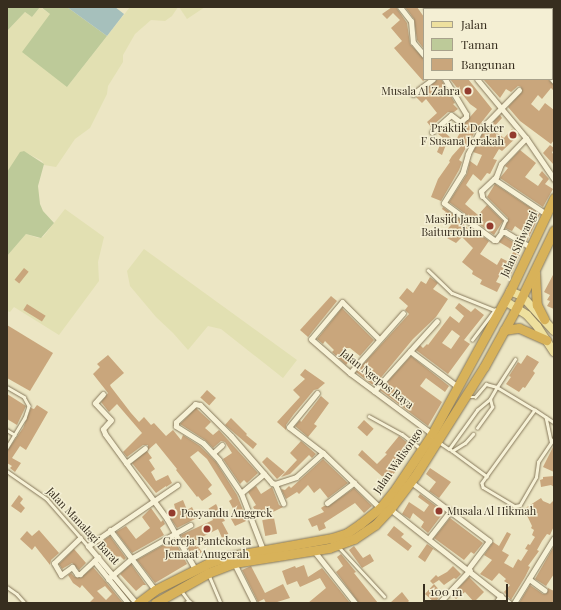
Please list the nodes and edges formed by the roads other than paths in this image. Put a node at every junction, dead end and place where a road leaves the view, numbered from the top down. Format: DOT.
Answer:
graph roads {
  1 [pos="400,7"];
  2 [pos="423,54"];
  3 [pos="432,80"];
  4 [pos="446,80"];
  5 [pos="477,80"];
  6 [pos="519,90"];
  7 [pos="413,94"];
  8 [pos="502,108"];
  9 [pos="432,132"];
  10 [pos="526,138"];
  11 [pos="494,179"];
  12 [pos="554,179"];
  13 [pos="482,196"];
  14 [pos="554,198"];
  15 [pos="546,214"];
  16 [pos="554,230"];
  17 [pos="502,232"];
  18 [pos="530,247"];
  19 [pos="535,268"];
  20 [pos="428,270"];
  21 [pos="510,291"];
  22 [pos="522,296"];
  23 [pos="505,301"];
  24 [pos="517,307"];
  25 [pos="497,311"];
  26 [pos="403,313"];
  27 [pos="511,318"];
  28 [pos="544,319"];
  29 [pos="437,321"];
  30 [pos="504,330"];
  31 [pos="554,331"];
  32 [pos="379,339"];
  33 [pos="472,340"];
  34 [pos="546,340"];
  35 [pos="410,351"];
  36 [pos="554,352"];
  37 [pos="515,358"];
  38 [pos="350,372"];
  39 [pos="7,387"];
  40 [pos="458,387"];
  41 [pos="498,387"];
  42 [pos="374,391"];
  43 [pos="316,393"];
  44 [pos="103,394"];
  45 [pos="465,396"];
  46 [pos="490,399"];
  47 [pos="535,410"];
  48 [pos="369,416"];
  49 [pos="546,417"];
  50 [pos="554,423"];
  51 [pos="477,428"];
  52 [pos="7,430"];
  53 [pos="473,434"];
  54 [pos="15,435"];
  55 [pos="434,437"];
  56 [pos="554,438"];
  57 [pos="551,441"];
  58 [pos="222,445"];
  59 [pos="7,448"];
  60 [pos="145,448"];
  61 [pos="449,449"];
  62 [pos="421,450"];
  63 [pos="452,451"];
  64 [pos="213,453"];
  65 [pos="323,453"];
  66 [pos="126,463"];
  67 [pos="7,471"];
  68 [pos="264,474"];
  69 [pos="487,477"];
  70 [pos="407,482"];
  71 [pos="354,483"];
  72 [pos="275,484"];
  73 [pos="177,485"];
  74 [pos="241,493"];
  75 [pos="154,501"];
  76 [pos="284,503"];
  77 [pos="327,503"];
  78 [pos="380,508"];
  79 [pos="390,510"];
  80 [pos="450,511"];
  81 [pos="190,524"];
  82 [pos="110,530"];
  83 [pos="175,534"];
  84 [pos="80,538"];
  85 [pos="429,538"];
  86 [pos="554,538"];
  87 [pos="338,545"];
  88 [pos="88,546"];
  89 [pos="263,550"];
  90 [pos="314,551"];
  91 [pos="98,557"];
  92 [pos="132,558"];
  93 [pos="94,561"];
  94 [pos="234,563"];
  95 [pos="195,569"];
  96 [pos="469,570"];
  97 [pos="208,573"];
  98 [pos="113,574"];
  99 [pos="108,579"];
  100 [pos="529,579"];
  101 [pos="7,587"];
  102 [pos="180,588"];
  103 [pos="156,590"];
  104 [pos="544,590"];
  105 [pos="501,595"];
  106 [pos="384,596"];
  107 [pos="189,601"];
  108 [pos="25,603"];
  109 [pos="128,603"];
  110 [pos="137,603"];
  111 [pos="155,603"];
  112 [pos="185,603"];
  113 [pos="192,603"];
  114 [pos="221,603"];
  115 [pos="254,603"];
  116 [pos="355,603"];
  117 [pos="440,603"];
  118 [pos="496,603"];
  119 [pos="509,603"];
  120 [pos="514,603"];
  1 -- 2 [label="street"];
  3 -- 7 [label="street"];
  4 -- 9 [label="street"];
  5 -- 8 [label="street"];
  6 -- 8 [label="street"];
  8 -- 10 [label="street"];
  8 -- 17 [label="street"];
  10 -- 11 [label="street"];
  10 -- 12 [label="street"];
  11 -- 13 [label="street"];
  11 -- 15 [label="street"];
  13 -- 17 [label="lane"];
  14 -- 15 [label="highway, Jalan Siliwangi"];
  15 -- 18 [label="highway, Jalan Siliwangi"];
  16 -- 19 [label="highway"];
  17 -- 18 [label="street"];
  18 -- 21 [label="highway, Jalan Siliwangi"];
  19 -- 22 [label="highway"];
  19 -- 28 [label="highway"];
  20 -- 25 [label="lane"];
  21 -- 22 [label="main road"];
  21 -- 23 [label="highway, Jalan Siliwangi"];
  22 -- 24 [label="highway"];
  22 -- 28 [label="main road"];
  23 -- 24 [label="main road"];
  23 -- 25 [label="highway, Jalan Walisongo"];
  24 -- 27 [label="highway, Jalan Walisongo"];
  24 -- 34 [label="main road"];
  25 -- 27 [label="lane"];
  25 -- 33 [label="lane"];
  25 -- 40 [label="highway, Jalan Walisongo"];
  26 -- 32 [label="street"];
  27 -- 30 [label="highway, Jalan Walisongo"];
  28 -- 31 [label="main road"];
  29 -- 35 [label="street"];
  30 -- 34 [label="highway"];
  30 -- 45 [label="highway, Jalan Walisongo"];
  32 -- 38 [label="street"];
  32 -- 38 [label="street, Jalan Ngepos Raya"];
  34 -- 36 [label="main road"];
  35 -- 40 [label="street"];
  35 -- 42 [label="street"];
  37 -- 41 [label="lane"];
  38 -- 42 [label="street, Jalan Ngepos Raya"];
  39 -- 54 [label="lane"];
  40 -- 55 [label="highway, Jalan Walisongo"];
  41 -- 45 [label="lane"];
  41 -- 46 [label="lane"];
  41 -- 47 [label="lane"];
  42 -- 55 [label="street, Jalan Ngepos Raya"];
  43 -- 65 [label="street"];
  44 -- 66 [label="street"];
  45 -- 55 [label="highway, Jalan Walisongo"];
  46 -- 51 [label="lane"];
  46 -- 61 [label="lane"];
  47 -- 49 [label="lane"];
  47 -- 69 [label="lane"];
  48 -- 62 [label="lane"];
  49 -- 50 [label="lane"];
  49 -- 57 [label="lane"];
  52 -- 54 [label="lane"];
  53 -- 63 [label="lane"];
  54 -- 59 [label="lane"];
  55 -- 61 [label="lane"];
  55 -- 62 [label="highway, Jalan Walisongo"];
  55 -- 70 [label="highway, Jalan Walisongo"];
  56 -- 57 [label="lane"];
  57 -- 69 [label="lane"];
  58 -- 64 [label="street"];
  60 -- 66 [label="street"];
  61 -- 63 [label="lane"];
  62 -- 70 [label="highway, Jalan Walisongo"];
  63 -- 69 [label="lane"];
  64 -- 68 [label="street"];
  64 -- 74 [label="street"];
  65 -- 71 [label="street"];
  65 -- 72 [label="street"];
  66 -- 75 [label="street"];
  67 -- 84 [label="lane, Jalan Manalagi Barat"];
  68 -- 72 [label="street"];
  68 -- 74 [label="street"];
  70 -- 78 [label="highway, Jalan Walisongo"];
  70 -- 79 [label="highway, Jalan Walisongo"];
  70 -- 80 [label="street"];
  71 -- 77 [label="street"];
  71 -- 78 [label="street"];
  72 -- 76 [label="street"];
  73 -- 75 [label="street"];
  74 -- 89 [label="street"];
  75 -- 82 [label="street"];
  75 -- 83 [label="street"];
  78 -- 89 [label="highway, Jalan Walisongo"];
  79 -- 85 [label="street"];
  79 -- 87 [label="highway, Jalan Walisongo"];
  80 -- 85 [label="street"];
  80 -- 96 [label="street"];
  81 -- 83 [label="street"];
  82 -- 88 [label="street"];
  82 -- 92 [label="street"];
  83 -- 92 [label="street"];
  83 -- 95 [label="street"];
  84 -- 88 [label="lane, Jalan Manalagi Barat"];
  84 -- 93 [label="street"];
  85 -- 96 [label="street"];
  86 -- 100 [label="street"];
  87 -- 90 [label="highway, Jalan Walisongo"];
  87 -- 106 [label="lane"];
  88 -- 91 [label="street, Jalan Manalagi Barat"];
  89 -- 95 [label="highway, Jalan Walisongo"];
  90 -- 94 [label="highway, Jalan Walisongo"];
  90 -- 116 [label="street"];
  91 -- 93 [label="street"];
  91 -- 98 [label="street, Jalan Manalagi Barat"];
  92 -- 98 [label="street"];
  92 -- 103 [label="street"];
  93 -- 99 [label="street"];
  94 -- 97 [label="highway, Jalan Walisongo"];
  94 -- 115 [label="street"];
  95 -- 103 [label="highway, Jalan Walisongo"];
  96 -- 105 [label="street"];
  96 -- 117 [label="street"];
  97 -- 102 [label="highway, Jalan Walisongo"];
  97 -- 114 [label="lane"];
  98 -- 99 [label="street"];
  98 -- 110 [label="street, Jalan Manalagi Barat"];
  99 -- 109 [label="street"];
  100 -- 104 [label="street"];
  100 -- 120 [label="street"];
  101 -- 108 [label="lane"];
  102 -- 107 [label="lane"];
  102 -- 111 [label="highway, Jalan Walisongo"];
  103 -- 110 [label="highway, Jalan Walisongo"];
  105 -- 118 [label="street"];
  105 -- 119 [label="street"];
  107 -- 112 [label="lane"];
  107 -- 113 [label="lane"];
}
